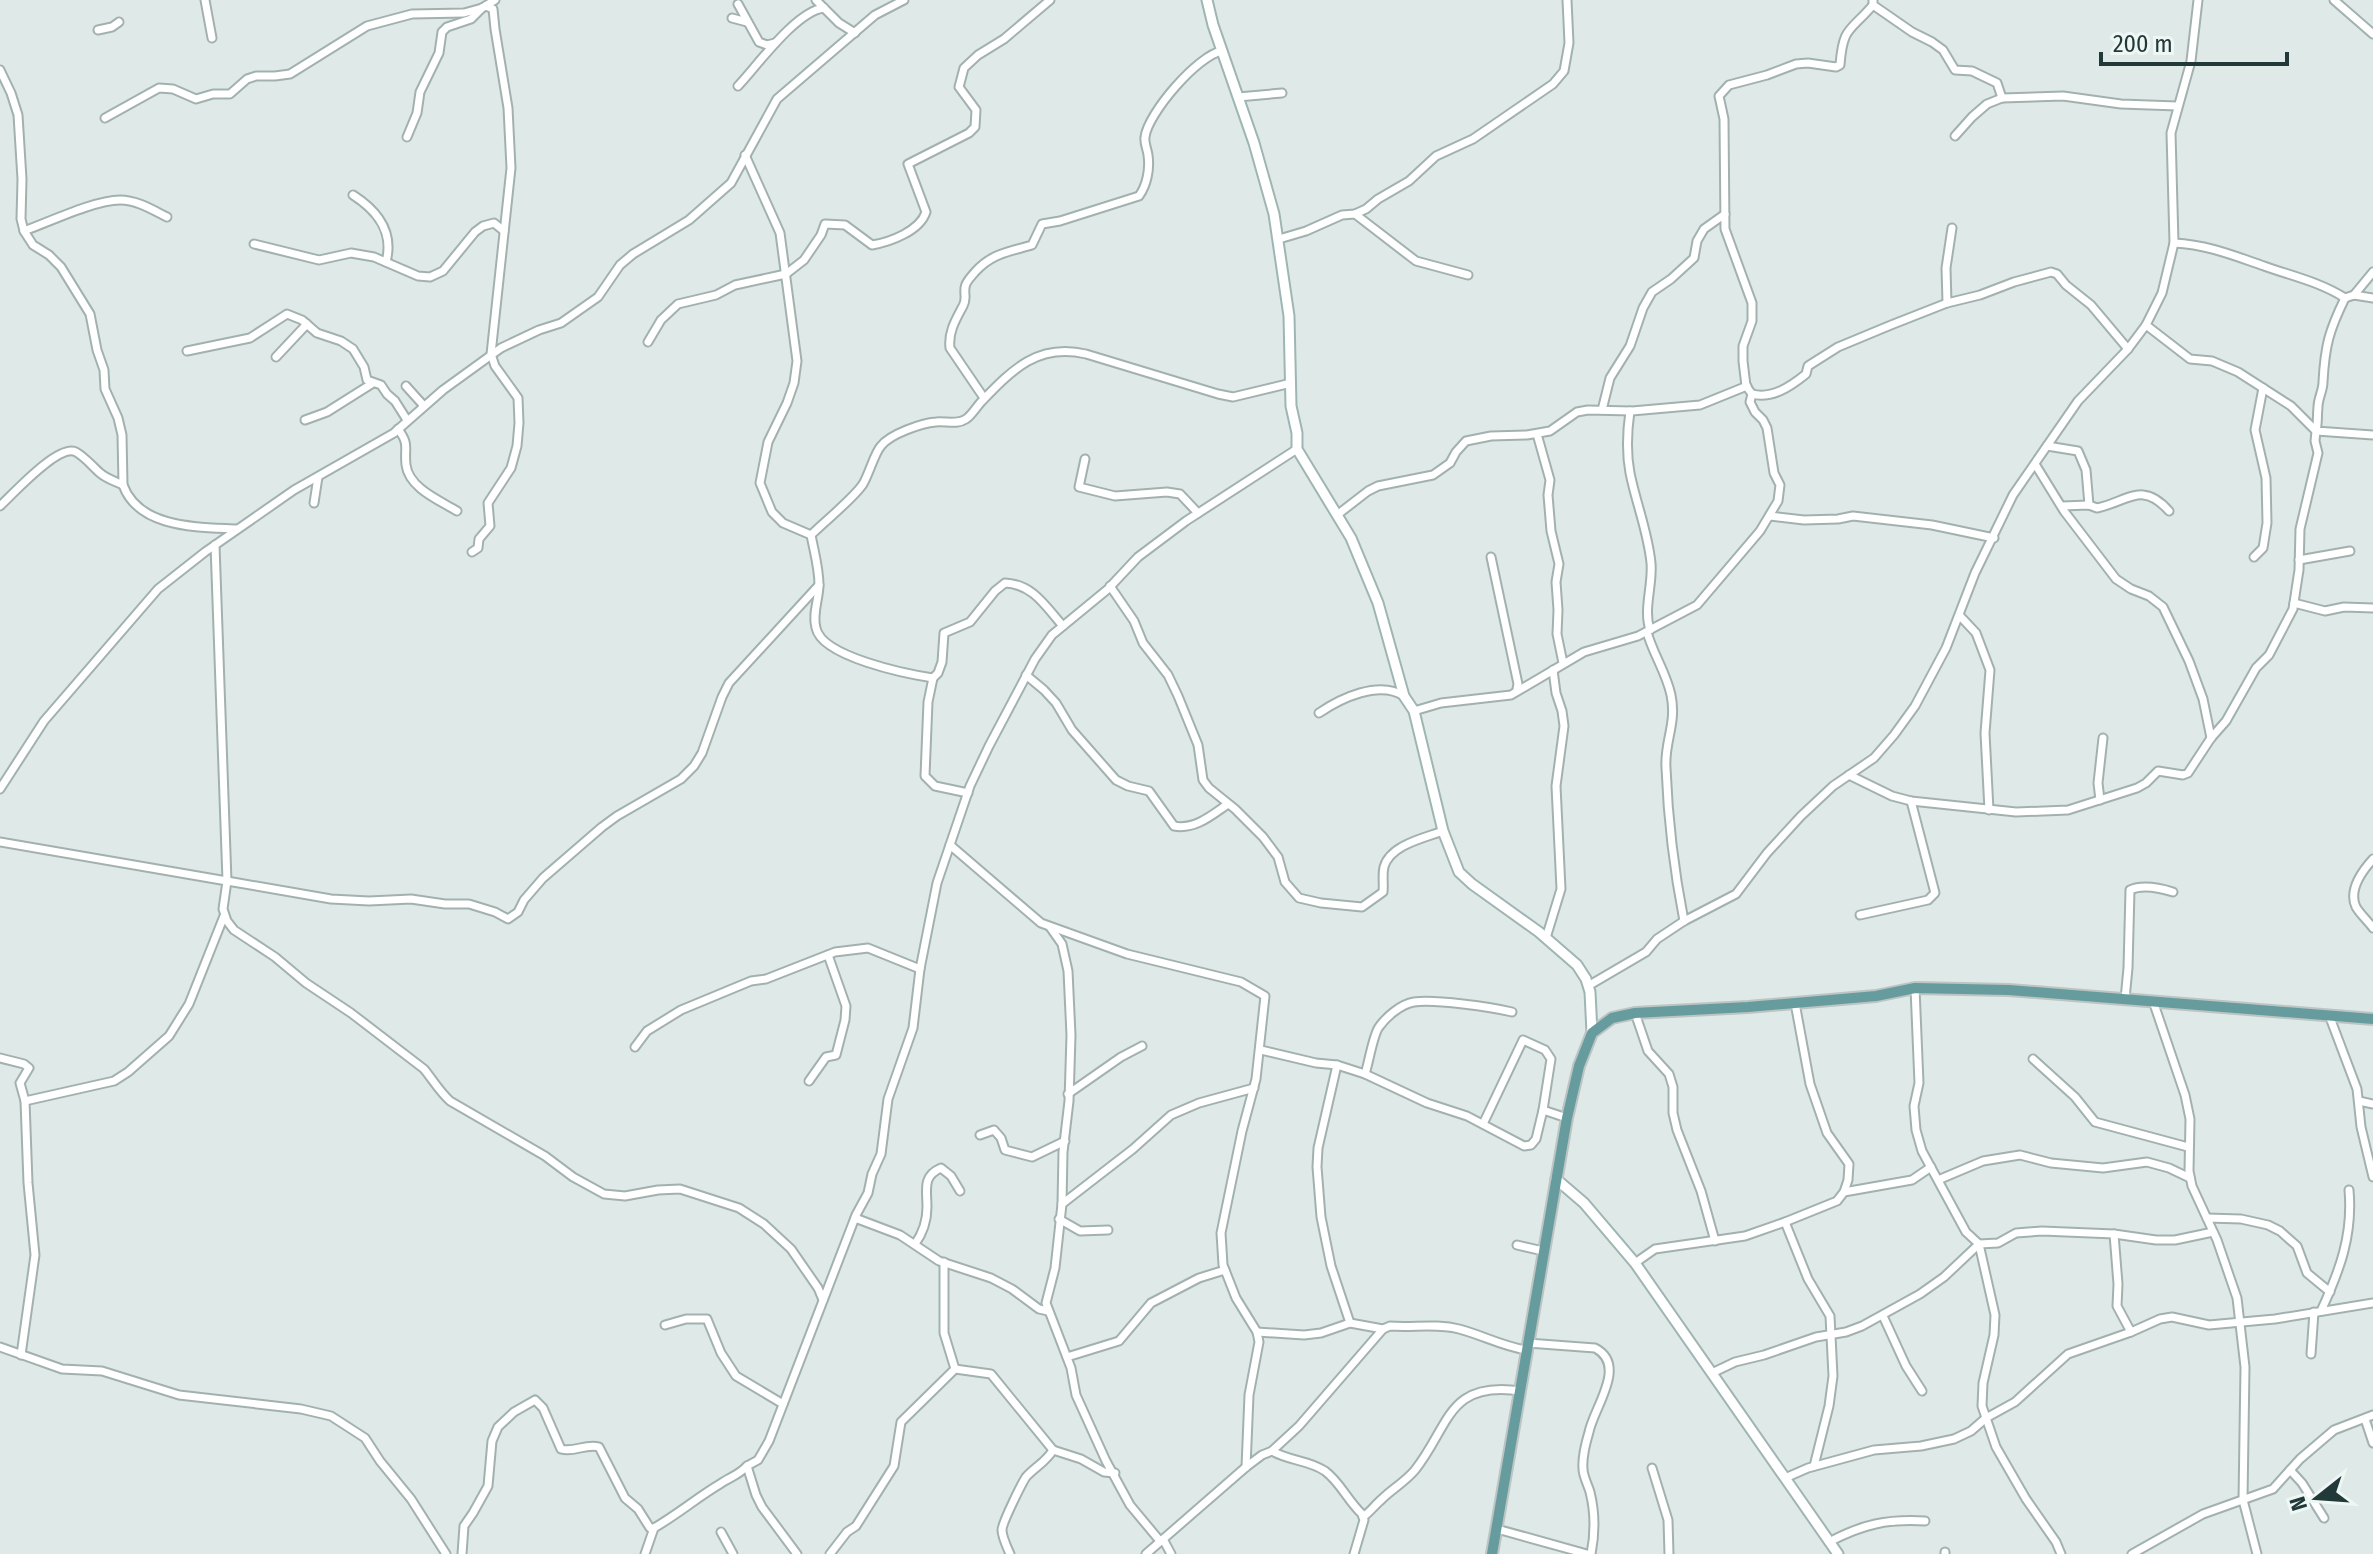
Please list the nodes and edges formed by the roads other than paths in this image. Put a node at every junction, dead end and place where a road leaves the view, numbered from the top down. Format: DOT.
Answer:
graph roads {
  1 [pos="205,0"];
  2 [pos="816,0"];
  3 [pos="904,0"];
  4 [pos="1050,0"];
  5 [pos="1207,0"];
  6 [pos="1567,0"];
  7 [pos="2198,0"];
  8 [pos="2334,0"];
  9 [pos="1873,2"];
  10 [pos="490,4"];
  11 [pos="738,4"];
  12 [pos="824,8"];
  13 [pos="732,18"];
  14 [pos="119,22"];
  15 [pos="747,22"];
  16 [pos="98,30"];
  17 [pos="855,33"];
  18 [pos="2373,34"];
  19 [pos="212,38"];
  20 [pos="777,42"];
  21 [pos="1222,51"];
  22 [pos="0,70"];
  23 [pos="738,86"];
  24 [pos="1282,93"];
  25 [pos="1238,97"];
  26 [pos="2002,98"];
  27 [pos="2177,106"];
  28 [pos="105,118"];
  29 [pos="1955,136"];
  30 [pos="407,137"];
  31 [pos="745,155"];
  32 [pos="353,195"];
  33 [pos="1355,214"];
  34 [pos="1725,214"];
  35 [pos="167,217"];
  36 [pos="1952,228"];
  37 [pos="24,231"];
  38 [pos="504,231"];
  39 [pos="1279,239"];
  40 [pos="2174,243"];
  41 [pos="254,244"];
  42 [pos="386,262"];
  43 [pos="2373,272"];
  44 [pos="786,274"];
  45 [pos="1468,275"];
  46 [pos="2350,297"];
  47 [pos="2373,298"];
  48 [pos="1947,303"];
  49 [pos="307,324"];
  50 [pos="2146,325"];
  51 [pos="648,342"];
  52 [pos="2128,349"];
  53 [pos="187,351"];
  54 [pos="491,354"];
  55 [pos="276,357"];
  56 [pos="382,375"];
  57 [pos="374,383"];
  58 [pos="1291,383"];
  59 [pos="406,386"];
  60 [pos="2263,388"];
  61 [pos="1750,390"];
  62 [pos="984,398"];
  63 [pos="424,406"];
  64 [pos="1602,410"];
  65 [pos="1630,411"];
  66 [pos="305,420"];
  67 [pos="407,420"];
  68 [pos="398,429"];
  69 [pos="2316,431"];
  70 [pos="1537,434"];
  71 [pos="2373,435"];
  72 [pos="2047,446"];
  73 [pos="1297,449"];
  74 [pos="1085,459"];
  75 [pos="2035,464"];
  76 [pos="318,477"];
  77 [pos="123,485"];
  78 [pos="314,503"];
  79 [pos="2089,505"];
  80 [pos="0,506"];
  81 [pos="2062,506"];
  82 [pos="457,511"];
  83 [pos="2169,511"];
  84 [pos="1198,513"];
  85 [pos="1337,515"];
  86 [pos="1770,516"];
  87 [pos="237,529"];
  88 [pos="811,535"];
  89 [pos="1994,538"];
  90 [pos="215,545"];
  91 [pos="2350,551"];
  92 [pos="472,552"];
  93 [pos="1491,557"];
  94 [pos="2254,557"];
  95 [pos="2299,560"];
  96 [pos="819,585"];
  97 [pos="1110,586"];
  98 [pos="2294,603"];
  99 [pos="2373,608"];
  100 [pos="1960,616"];
  101 [pos="1063,626"];
  102 [pos="1648,631"];
  103 [pos="1563,663"];
  104 [pos="1553,670"];
  105 [pos="1026,675"];
  106 [pos="933,678"];
  107 [pos="1517,689"];
  108 [pos="1404,696"];
  109 [pos="1414,711"];
  110 [pos="1319,713"];
  111 [pos="2103,738"];
  112 [pos="2211,738"];
  113 [pos="1849,775"];
  114 [pos="0,789"];
  115 [pos="968,793"];
  116 [pos="2100,800"];
  117 [pos="1911,801"];
  118 [pos="1228,804"];
  119 [pos="1989,810"];
  120 [pos="1443,831"];
  121 [pos="0,842"];
  122 [pos="950,845"];
  123 [pos="2373,859"];
  124 [pos="227,881"];
  125 [pos="2173,892"];
  126 [pos="1860,915"];
  127 [pos="224,916"];
  128 [pos="1684,921"];
  129 [pos="1050,927"];
  130 [pos="2373,928"];
  131 [pos="1546,938"];
  132 [pos="828,955"];
  133 [pos="920,969"];
  134 [pos="1588,986"];
  135 [pos="1915,988"];
  136 [pos="2125,999"];
  137 [pos="2153,1001"];
  138 [pos="1795,1003"];
  139 [pos="1512,1012"];
  140 [pos="1635,1013"];
  141 [pos="2329,1015"];
  142 [pos="2373,1019"];
  143 [pos="1592,1033"];
  144 [pos="1142,1046"];
  145 [pos="635,1047"];
  146 [pos="1261,1050"];
  147 [pos="0,1058"];
  148 [pos="2033,1059"];
  149 [pos="1337,1065"];
  150 [pos="1365,1074"];
  151 [pos="809,1081"];
  152 [pos="1254,1088"];
  153 [pos="1068,1094"];
  154 [pos="25,1101"];
  155 [pos="2359,1101"];
  156 [pos="2373,1104"];
  157 [pos="1543,1110"];
  158 [pos="1567,1118"];
  159 [pos="1483,1124"];
  160 [pos="980,1135"];
  161 [pos="1065,1141"];
  162 [pos="2188,1147"];
  163 [pos="1931,1167"];
  164 [pos="2373,1177"];
  165 [pos="2190,1178"];
  166 [pos="1556,1179"];
  167 [pos="1938,1180"];
  168 [pos="2349,1190"];
  169 [pos="960,1191"];
  170 [pos="1844,1192"];
  171 [pos="1062,1204"];
  172 [pos="855,1218"];
  173 [pos="2207,1218"];
  174 [pos="1059,1219"];
  175 [pos="1785,1222"];
  176 [pos="1108,1230"];
  177 [pos="2213,1232"];
  178 [pos="2114,1234"];
  179 [pos="1715,1241"];
  180 [pos="915,1244"];
  181 [pos="1979,1244"];
  182 [pos="1517,1245"];
  183 [pos="1543,1251"];
  184 [pos="944,1262"];
  185 [pos="1635,1263"];
  186 [pos="1225,1270"];
  187 [pos="2330,1292"];
  188 [pos="823,1303"];
  189 [pos="2373,1303"];
  190 [pos="1048,1311"];
  191 [pos="2317,1312"];
  192 [pos="1883,1316"];
  193 [pos="2241,1322"];
  194 [pos="1350,1323"];
  195 [pos="665,1325"];
  196 [pos="1383,1329"];
  197 [pos="1257,1332"];
  198 [pos="2131,1332"];
  199 [pos="1831,1335"];
  200 [pos="1527,1346"];
  201 [pos="0,1347"];
  202 [pos="2311,1354"];
  203 [pos="21,1355"];
  204 [pos="1067,1357"];
  205 [pos="955,1369"];
  206 [pos="1712,1373"];
  207 [pos="1521,1391"];
  208 [pos="1922,1391"];
  209 [pos="783,1404"];
  210 [pos="2369,1417"];
  211 [pos="1986,1418"];
  212 [pos="2373,1443"];
  213 [pos="1053,1450"];
  214 [pos="1272,1451"];
  215 [pos="747,1466"];
  216 [pos="1814,1466"];
  217 [pos="1246,1467"];
  218 [pos="1652,1468"];
  219 [pos="2290,1470"];
  220 [pos="1115,1473"];
  221 [pos="1785,1478"];
  222 [pos="2243,1500"];
  223 [pos="1363,1517"];
  224 [pos="2324,1518"];
  225 [pos="1925,1521"];
  226 [pos="654,1528"];
  227 [pos="1497,1529"];
  228 [pos="721,1532"];
  229 [pos="1161,1540"];
  230 [pos="1829,1542"];
  231 [pos="446,1554"];
  232 [pos="462,1554"];
  233 [pos="645,1554"];
  234 [pos="733,1554"];
  235 [pos="797,1554"];
  236 [pos="830,1554"];
  237 [pos="1010,1554"];
  238 [pos="1146,1554"];
  239 [pos="1171,1554"];
  240 [pos="1354,1554"];
  241 [pos="1492,1554"];
  242 [pos="1589,1554"];
  243 [pos="1669,1554"];
  244 [pos="1838,1554"];
  245 [pos="2061,1554"];
  246 [pos="2132,1554"];
  247 [pos="2257,1554"];
  1 -- 19 [label="street"];
  2 -- 12 [label="street"];
  3 -- 17 [label="street"];
  4 -- 44 [label="street"];
  5 -- 21 [label="main road"];
  6 -- 33 [label="street"];
  7 -- 27 [label="street"];
  8 -- 18 [label="street"];
  9 -- 26 [label="street"];
  9 -- 34 [label="street"];
  10 -- 28 [label="street"];
  10 -- 30 [label="street"];
  10 -- 38 [label="street"];
  11 -- 15 [label="street"];
  12 -- 17 [label="street"];
  12 -- 20 [label="street"];
  13 -- 15 [label="street"];
  14 -- 16 [label="street"];
  15 -- 20 [label="street"];
  17 -- 31 [label="street"];
  20 -- 23 [label="street"];
  21 -- 25 [label="main road"];
  21 -- 62 [label="street"];
  22 -- 37 [label="street"];
  24 -- 25 [label="street"];
  25 -- 39 [label="main road"];
  26 -- 27 [label="street"];
  26 -- 29 [label="street"];
  27 -- 40 [label="street"];
  31 -- 44 [label="street"];
  31 -- 54 [label="street"];
  32 -- 42 [label="street"];
  33 -- 39 [label="street"];
  33 -- 45 [label="street"];
  34 -- 61 [label="street"];
  34 -- 64 [label="street"];
  35 -- 37 [label="street"];
  36 -- 48 [label="street"];
  37 -- 77 [label="street"];
  38 -- 42 [label="street"];
  38 -- 54 [label="street"];
  39 -- 58 [label="main road"];
  40 -- 46 [label="street"];
  40 -- 50 [label="street"];
  41 -- 42 [label="street"];
  43 -- 46 [label="street"];
  44 -- 51 [label="street"];
  44 -- 88 [label="street"];
  46 -- 47 [label="street"];
  46 -- 69 [label="street"];
  48 -- 52 [label="street"];
  48 -- 61 [label="street"];
  49 -- 53 [label="street"];
  49 -- 55 [label="street"];
  49 -- 57 [label="street"];
  50 -- 52 [label="street"];
  50 -- 60 [label="street"];
  52 -- 72 [label="street"];
  54 -- 63 [label="street"];
  54 -- 92 [label="street"];
  56 -- 57 [label="street"];
  57 -- 66 [label="street"];
  57 -- 67 [label="street"];
  58 -- 62 [label="street"];
  58 -- 73 [label="main road"];
  59 -- 63 [label="street"];
  60 -- 69 [label="street"];
  60 -- 94 [label="street"];
  61 -- 65 [label="street"];
  61 -- 86 [label="street"];
  62 -- 88 [label="street"];
  63 -- 67 [label="street"];
  64 -- 65 [label="street"];
  64 -- 70 [label="street"];
  65 -- 102 [label="street"];
  67 -- 68 [label="street"];
  68 -- 76 [label="street"];
  68 -- 82 [label="street"];
  69 -- 71 [label="street"];
  69 -- 95 [label="street"];
  70 -- 85 [label="street"];
  70 -- 103 [label="street"];
  72 -- 75 [label="street"];
  72 -- 79 [label="street"];
  73 -- 84 [label="street"];
  73 -- 85 [label="main road"];
  74 -- 84 [label="street"];
  75 -- 81 [label="street"];
  75 -- 89 [label="street"];
  76 -- 78 [label="street"];
  76 -- 87 [label="street"];
  77 -- 80 [label="street"];
  77 -- 87 [label="street"];
  79 -- 81 [label="street"];
  79 -- 83 [label="street"];
  81 -- 112 [label="street"];
  84 -- 97 [label="street"];
  85 -- 108 [label="main road"];
  86 -- 89 [label="street"];
  86 -- 102 [label="street"];
  87 -- 90 [label="street"];
  88 -- 96 [label="street"];
  89 -- 100 [label="street"];
  90 -- 114 [label="street"];
  90 -- 124 [label="street"];
  91 -- 95 [label="street"];
  93 -- 107 [label="street"];
  95 -- 98 [label="street"];
  96 -- 106 [label="street"];
  96 -- 124 [label="street"];
  97 -- 101 [label="street"];
  97 -- 118 [label="street"];
  98 -- 99 [label="street"];
  98 -- 112 [label="street"];
  100 -- 113 [label="street"];
  100 -- 119 [label="street"];
  101 -- 105 [label="street"];
  101 -- 106 [label="street"];
  102 -- 103 [label="street"];
  102 -- 128 [label="street"];
  103 -- 104 [label="street"];
  104 -- 107 [label="street"];
  104 -- 131 [label="street"];
  105 -- 115 [label="street"];
  105 -- 118 [label="street"];
  106 -- 115 [label="street"];
  107 -- 109 [label="street"];
  108 -- 109 [label="main road"];
  108 -- 110 [label="street"];
  109 -- 120 [label="main road"];
  111 -- 116 [label="street"];
  112 -- 116 [label="street"];
  113 -- 117 [label="street"];
  113 -- 128 [label="street"];
  115 -- 122 [label="street"];
  116 -- 119 [label="street"];
  117 -- 119 [label="street"];
  117 -- 126 [label="street"];
  118 -- 120 [label="street"];
  120 -- 131 [label="main road"];
  121 -- 124 [label="street"];
  122 -- 129 [label="street"];
  122 -- 133 [label="street"];
  123 -- 130 [label="street"];
  124 -- 127 [label="street"];
  125 -- 136 [label="street"];
  127 -- 154 [label="street"];
  127 -- 188 [label="street"];
  128 -- 134 [label="street"];
  129 -- 146 [label="street"];
  129 -- 153 [label="street"];
  131 -- 134 [label="main road"];
  132 -- 133 [label="street"];
  132 -- 145 [label="street"];
  132 -- 151 [label="street"];
  133 -- 172 [label="street"];
  134 -- 143 [label="main road"];
  135 -- 136 [label="main road"];
  135 -- 138 [label="main road"];
  135 -- 163 [label="street"];
  136 -- 137 [label="main road"];
  137 -- 141 [label="main road"];
  137 -- 162 [label="street"];
  138 -- 140 [label="main road"];
  138 -- 170 [label="street"];
  139 -- 150 [label="street"];
  140 -- 143 [label="main road"];
  140 -- 179 [label="street"];
  141 -- 142 [label="main road"];
  141 -- 155 [label="street"];
  143 -- 158 [label="main road"];
  144 -- 153 [label="street"];
  146 -- 149 [label="street"];
  146 -- 152 [label="street"];
  147 -- 154 [label="street"];
  148 -- 162 [label="street"];
  149 -- 150 [label="street"];
  149 -- 194 [label="street"];
  150 -- 159 [label="street"];
  152 -- 171 [label="street"];
  152 -- 186 [label="street"];
  153 -- 161 [label="street"];
  154 -- 203 [label="street"];
  155 -- 156 [label="street"];
  155 -- 164 [label="street"];
  157 -- 158 [label="street"];
  157 -- 159 [label="street"];
  157 -- 159 [label="street"];
  158 -- 166 [label="main road"];
  160 -- 161 [label="street"];
  161 -- 171 [label="street"];
  162 -- 165 [label="street"];
  163 -- 167 [label="street"];
  163 -- 170 [label="street"];
  165 -- 167 [label="street"];
  165 -- 173 [label="street"];
  166 -- 183 [label="main road"];
  166 -- 185 [label="main road"];
  167 -- 181 [label="street"];
  168 -- 187 [label="street"];
  169 -- 180 [label="street"];
  170 -- 175 [label="street"];
  171 -- 174 [label="street"];
  172 -- 180 [label="street"];
  172 -- 188 [label="street"];
  173 -- 177 [label="street"];
  173 -- 187 [label="street"];
  174 -- 176 [label="street"];
  174 -- 190 [label="street"];
  175 -- 179 [label="street"];
  175 -- 199 [label="street"];
  177 -- 178 [label="street"];
  177 -- 193 [label="street"];
  178 -- 181 [label="street"];
  178 -- 198 [label="street"];
  179 -- 185 [label="street"];
  180 -- 184 [label="street"];
  181 -- 192 [label="street"];
  181 -- 211 [label="street"];
  182 -- 183 [label="street"];
  183 -- 200 [label="main road"];
  184 -- 190 [label="street"];
  184 -- 205 [label="street"];
  185 -- 206 [label="main road"];
  186 -- 197 [label="street"];
  186 -- 204 [label="street"];
  187 -- 191 [label="street"];
  188 -- 209 [label="street"];
  189 -- 191 [label="street"];
  190 -- 204 [label="street"];
  191 -- 193 [label="street"];
  191 -- 202 [label="street"];
  192 -- 199 [label="street"];
  192 -- 208 [label="street"];
  193 -- 198 [label="street"];
  193 -- 222 [label="street"];
  194 -- 196 [label="street"];
  194 -- 197 [label="street"];
  195 -- 209 [label="street"];
  196 -- 200 [label="street"];
  196 -- 214 [label="street"];
  197 -- 217 [label="street"];
  198 -- 211 [label="street"];
  199 -- 206 [label="street"];
  199 -- 216 [label="street"];
  200 -- 207 [label="main road"];
  200 -- 242 [label="street"];
  201 -- 203 [label="street"];
  203 -- 231 [label="street"];
  204 -- 220 [label="street"];
  205 -- 213 [label="street"];
  205 -- 236 [label="street"];
  206 -- 221 [label="main road"];
  207 -- 223 [label="street"];
  207 -- 227 [label="main road"];
  209 -- 215 [label="street"];
  210 -- 212 [label="street"];
  210 -- 219 [label="street"];
  211 -- 216 [label="street"];
  211 -- 245 [label="street"];
  213 -- 220 [label="street"];
  213 -- 237 [label="street"];
  214 -- 217 [label="street"];
  214 -- 223 [label="street"];
  215 -- 226 [label="street"];
  215 -- 235 [label="street"];
  216 -- 221 [label="street"];
  217 -- 229 [label="street"];
  218 -- 243 [label="street"];
  219 -- 222 [label="street"];
  219 -- 224 [label="street"];
  220 -- 229 [label="street"];
  221 -- 230 [label="main road"];
  222 -- 246 [label="street"];
  222 -- 247 [label="street"];
  223 -- 240 [label="street"];
  225 -- 230 [label="street"];
  226 -- 232 [label="street"];
  226 -- 233 [label="street"];
  227 -- 241 [label="main road"];
  227 -- 242 [label="street"];
  228 -- 234 [label="street"];
  229 -- 238 [label="street"];
  229 -- 239 [label="street"];
  230 -- 244 [label="main road"];
}
